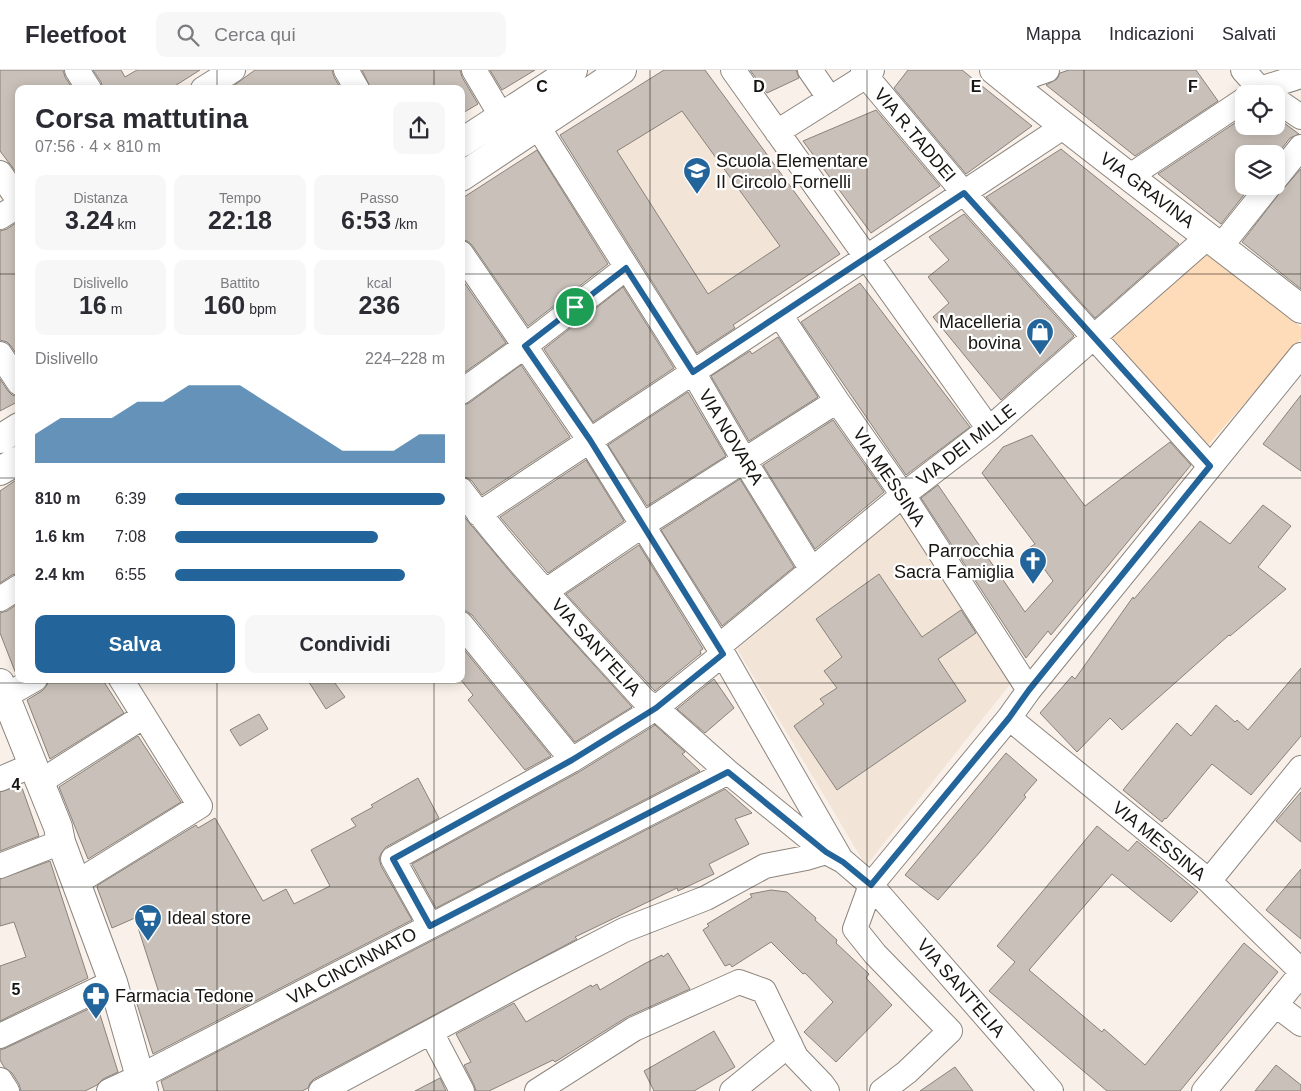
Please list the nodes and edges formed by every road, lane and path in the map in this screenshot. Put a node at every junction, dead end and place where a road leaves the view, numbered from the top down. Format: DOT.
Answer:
graph roads {
  1 [pos="77,70"];
  2 [pos="233,70"];
  3 [pos="346,70"];
  4 [pos="474,70"];
  5 [pos="622,70"];
  6 [pos="733,70"];
  7 [pos="810,70"];
  8 [pos="1047,70"];
  9 [pos="1243,70"];
  10 [pos="570,71"];
  11 [pos="867,72"];
  12 [pos="1301,76"];
  13 [pos="1002,77"];
  14 [pos="204,83"];
  15 [pos="86,85"];
  16 [pos="355,85"];
  17 [pos="1253,85"];
  18 [pos="1282,85"];
  19 [pos="830,99"];
  20 [pos="1285,108"];
  21 [pos="1235,111"];
  22 [pos="502,117"];
  23 [pos="1301,117"];
  24 [pos="538,127"];
  25 [pos="1063,127"];
  26 [pos="777,132"];
  27 [pos="465,140"];
  28 [pos="1301,147"];
  29 [pos="1285,167"];
  30 [pos="0,173"];
  31 [pos="465,174"];
  32 [pos="1130,176"];
  33 [pos="964,193"];
  34 [pos="15,195"];
  35 [pos="1260,195"];
  36 [pos="15,207"];
  37 [pos="0,216"];
  38 [pos="1215,241"];
  39 [pos="867,257"];
  40 [pos="465,259"];
  41 [pos="626,268"];
  42 [pos="1301,309"];
  43 [pos="780,315"];
  44 [pos="1095,337"];
  45 [pos="525,346"];
  46 [pos="0,354"];
  47 [pos="1301,355"];
  48 [pos="693,372"];
  49 [pos="15,377"];
  50 [pos="465,389"];
  51 [pos="837,401"];
  52 [pos="15,429"];
  53 [pos="989,430"];
  54 [pos="0,438"];
  55 [pos="590,440"];
  56 [pos="744,460"];
  57 [pos="15,462"];
  58 [pos="1210,466"];
  59 [pos="0,471"];
  60 [pos="465,495"];
  61 [pos="903,495"];
  62 [pos="479,514"];
  63 [pos="643,525"];
  64 [pos="812,570"];
  65 [pos="15,590"];
  66 [pos="546,591"];
  67 [pos="0,600"];
  68 [pos="465,629"];
  69 [pos="720,650"];
  70 [pos="26,683"];
  71 [pos="123,683"];
  72 [pos="1029,690"];
  73 [pos="2,693"];
  74 [pos="656,708"];
  75 [pos="144,716"];
  76 [pos="1009,718"];
  77 [pos="572,760"];
  78 [pos="1301,768"];
  79 [pos="728,772"];
  80 [pos="36,773"];
  81 [pos="0,779"];
  82 [pos="62,842"];
  83 [pos="834,857"];
  84 [pos="0,866"];
  85 [pos="1209,881"];
  86 [pos="76,883"];
  87 [pos="871,885"];
  88 [pos="430,926"];
  89 [pos="1301,973"];
  90 [pos="113,982"];
  91 [pos="1276,1005"];
  92 [pos="1301,1024"];
  93 [pos="431,1032"];
  94 [pos="0,1036"];
  95 [pos="790,1044"];
  96 [pos="0,1080"];
  97 [pos="142,1084"];
  98 [pos="7,1091"];
  99 [pos="110,1091"];
  100 [pos="321,1091"];
  101 [pos="462,1091"];
  102 [pos="537,1091"];
  103 [pos="732,1091"];
  104 [pos="827,1091"];
  105 [pos="882,1091"];
  106 [pos="1051,1091"];
  107 [pos="1204,1091"];
  1 -- 15 [label="street"];
  2 -- 14 [label="street"];
  3 -- 16 [label="street"];
  4 -- 22 [label="street"];
  5 -- 24 [label="main road"];
  6 -- 26 [label="street"];
  7 -- 19 [label="street"];
  8 -- 13 [label="street"];
  9 -- 17 [label="street"];
  10 -- 22 [label="main road"];
  11 -- 19 [label="street"];
  11 -- 33 [label="street, VIA R.TADDEI"];
  12 -- 18 [label="street"];
  13 -- 25 [label="main road, VIA GRAVINA"];
  19 -- 26 [label="street"];
  20 -- 23 [label="street"];
  21 -- 32 [label="street"];
  22 -- 27 [label="main road"];
  24 -- 31 [label="main road"];
  24 -- 41 [label="street, VIA NOVARA"];
  25 -- 32 [label="main road, VIA GRAVINA"];
  25 -- 33 [label="street"];
  26 -- 39 [label="street"];
  28 -- 29 [label="street"];
  30 -- 34 [label="street"];
  32 -- 38 [label="main road, VIA GRAVINA"];
  33 -- 39 [label="street"];
  33 -- 44 [label="street, VIA R.TADDEI"];
  35 -- 38 [label="street, VIA DEI MILLE"];
  36 -- 37 [label="street"];
  38 -- 42 [label="main road, VIA GRAVINA"];
  38 -- 44 [label="street, VIA DEI MILLE"];
  39 -- 43 [label="street"];
  39 -- 53 [label="street"];
  40 -- 45 [label="street"];
  41 -- 45 [label="street"];
  41 -- 48 [label="street, VIA NOVARA"];
  43 -- 48 [label="street"];
  43 -- 51 [label="street, VIA MESSINA"];
  44 -- 53 [label="street, VIA DEI MILLE"];
  44 -- 58 [label="street, VIA R.TADDEI"];
  45 -- 50 [label="street"];
  45 -- 55 [label="street"];
  46 -- 49 [label="street"];
  47 -- 58 [label="street"];
  48 -- 55 [label="street"];
  48 -- 56 [label="street, VIA NOVARA"];
  51 -- 56 [label="street"];
  51 -- 61 [label="street, VIA MESSINA"];
  52 -- 54 [label="main road"];
  53 -- 61 [label="street, VIA DEI MILLE"];
  55 -- 62 [label="street"];
  55 -- 63 [label="street"];
  56 -- 63 [label="street"];
  56 -- 64 [label="street, VIA NOVARA"];
  57 -- 59 [label="main road"];
  58 -- 72 [label="street"];
  60 -- 62 [label="street, VIA SANT'ELIA"];
  61 -- 64 [label="street, VIA DEI MILLE"];
  61 -- 72 [label="street, VIA MESSINA"];
  62 -- 66 [label="street, VIA SANT'ELIA"];
  63 -- 66 [label="street"];
  63 -- 69 [label="street"];
  64 -- 69 [label="street, VIA DEI MILLE"];
  65 -- 67 [label="street"];
  66 -- 74 [label="street, VIA SANT'ELIA"];
  68 -- 77 [label="street"];
  69 -- 74 [label="street, VIA DEI MILLE"];
  69 -- 83 [label="street"];
  70 -- 73 [label="street"];
  71 -- 75 [label="street"];
  72 -- 76 [label="street"];
  73 -- 80 [label="main road"];
  74 -- 77 [label="street, VIA DEI MILLE"];
  74 -- 79 [label="street, VIA SANT'ELIA"];
  75 -- 80 [label="street"];
  75 -- 86 [label="street"];
  76 -- 85 [label="street, VIA MESSINA"];
  76 -- 87 [label="street"];
  77 -- 88 [label="street, VIA DEI MILLE"];
  78 -- 85 [label="street"];
  79 -- 83 [label="street, VIA SANT'ELIA"];
  79 -- 88 [label="street, VIA CINCINNATO"];
  80 -- 81 [label="street"];
  80 -- 82 [label="main road"];
  82 -- 84 [label="street"];
  82 -- 86 [label="main road"];
  83 -- 87 [label="street, VIA SANT'ELIA"];
  83 -- 93 [label="street"];
  85 -- 89 [label="street, VIA MESSINA"];
  86 -- 90 [label="main road"];
  87 -- 105 [label="street"];
  87 -- 106 [label="street, VIA SANT'ELIA"];
  88 -- 97 [label="street, VIA CINCINNATO"];
  89 -- 91 [label="street"];
  90 -- 94 [label="street"];
  90 -- 97 [label="main road"];
  91 -- 92 [label="street"];
  91 -- 107 [label="street"];
  93 -- 100 [label="street"];
  93 -- 101 [label="street"];
  95 -- 102 [label="street"];
  95 -- 103 [label="street"];
  95 -- 104 [label="street"];
  96 -- 98 [label="street"];
  97 -- 99 [label="street, VIA CINCINNATO"];
}
